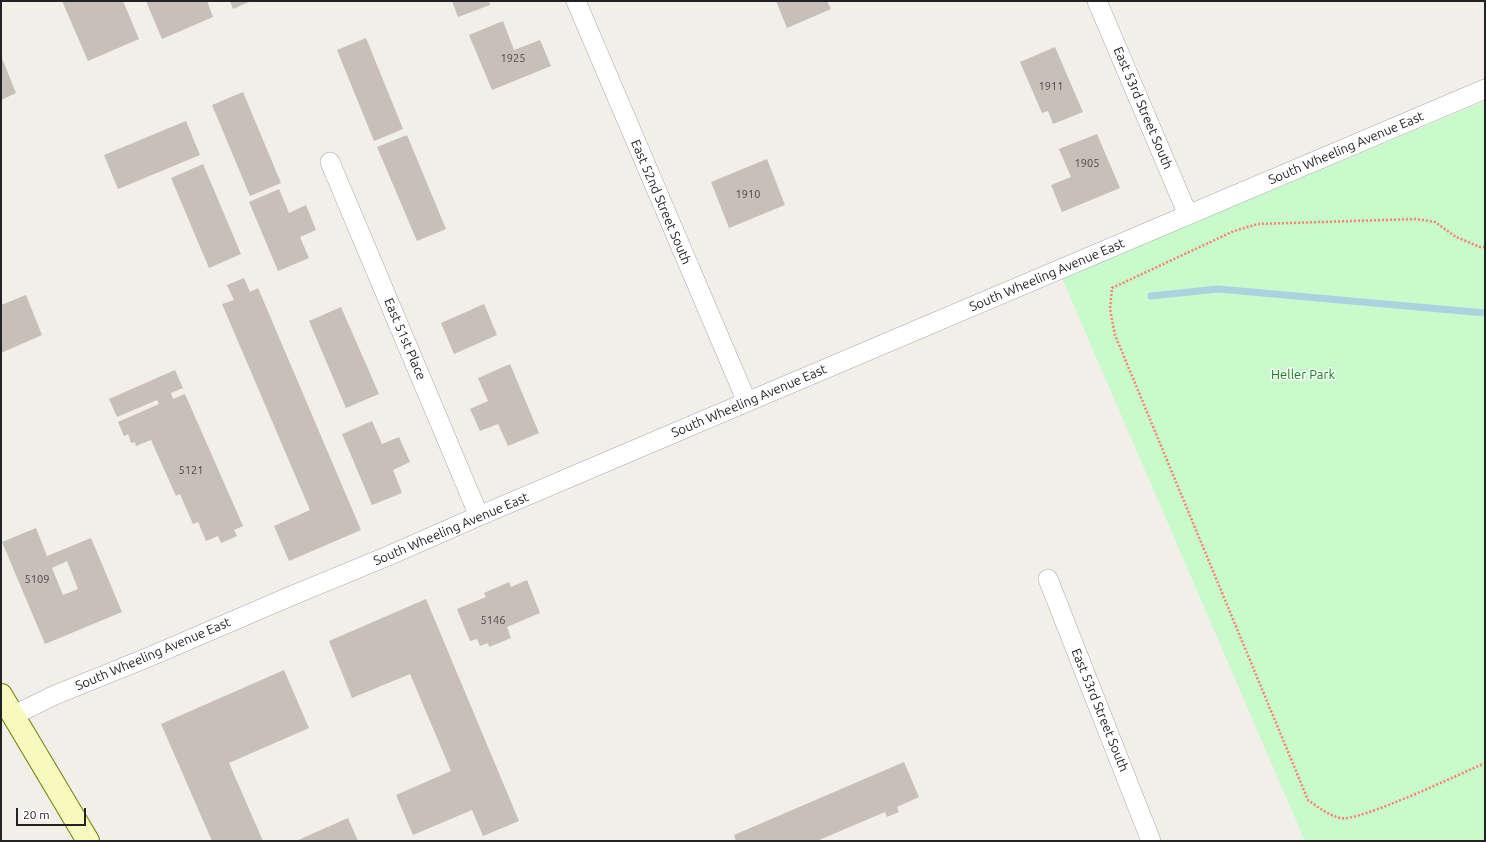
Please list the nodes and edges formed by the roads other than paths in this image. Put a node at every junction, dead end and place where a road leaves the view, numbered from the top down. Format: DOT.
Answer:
graph roads {
  1 [pos="576,1"];
  2 [pos="1097,1"];
  3 [pos="1485,89"];
  4 [pos="330,162"];
  5 [pos="1188,215"];
  6 [pos="747,402"];
  7 [pos="479,516"];
  8 [pos="1048,579"];
  9 [pos="1,695"];
  10 [pos="14,715"];
  11 [pos="88,841"];
  12 [pos="1151,841"];
  1 -- 6 [label="street, East 52nd Street South"];
  2 -- 5 [label="street, East 53rd Street South"];
  3 -- 5 [label="street, South Wheeling Avenue East"];
  4 -- 7 [label="street, East 51st Place"];
  5 -- 6 [label="street, South Wheeling Avenue East"];
  6 -- 7 [label="street, South Wheeling Avenue East"];
  7 -- 10 [label="street, South Wheeling Avenue East"];
  8 -- 12 [label="street, East 53rd Street South"];
  9 -- 10 [label="main road"];
  10 -- 11 [label="main road"];
}
